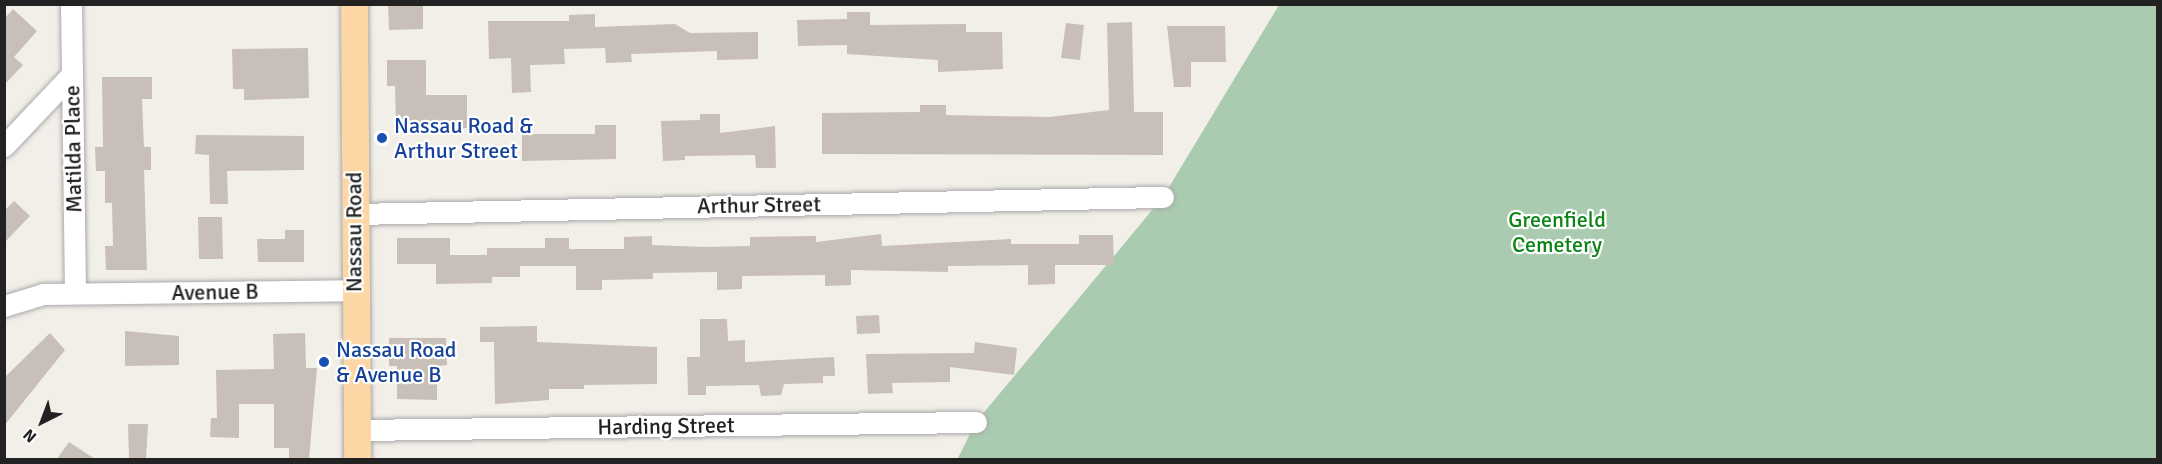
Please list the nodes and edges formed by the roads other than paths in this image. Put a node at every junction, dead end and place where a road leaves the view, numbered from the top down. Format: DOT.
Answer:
graph roads {
  1 [pos="71,4"];
  2 [pos="354,4"];
  3 [pos="72,74"];
  4 [pos="4,146"];
  5 [pos="1163,197"];
  6 [pos="355,214"];
  7 [pos="354,290"];
  8 [pos="75,293"];
  9 [pos="4,306"];
  10 [pos="976,423"];
  11 [pos="356,430"];
  12 [pos="357,459"];
  1 -- 3 [label="street, Matilda Place"];
  2 -- 6 [label="main road, Nassau Road"];
  3 -- 4 [label="street"];
  3 -- 8 [label="street, Matilda Place"];
  5 -- 6 [label="street, Arthur Street"];
  6 -- 7 [label="main road, Nassau Road"];
  7 -- 8 [label="street, Avenue B"];
  7 -- 11 [label="main road, Nassau Road"];
  8 -- 9 [label="street, Avenue B"];
  10 -- 11 [label="street, Harding Street"];
  11 -- 12 [label="main road, Nassau Road"];
}
